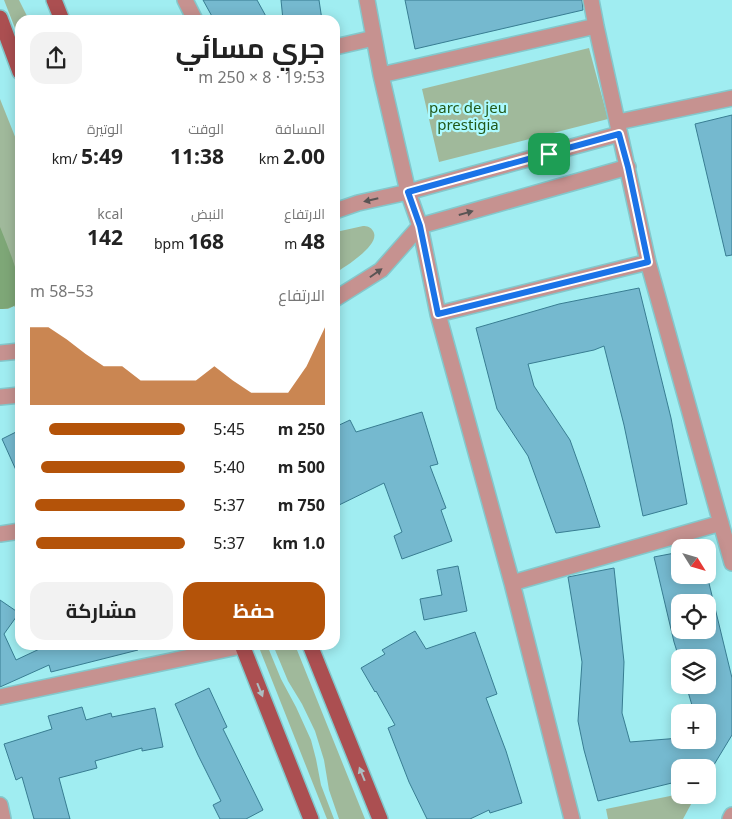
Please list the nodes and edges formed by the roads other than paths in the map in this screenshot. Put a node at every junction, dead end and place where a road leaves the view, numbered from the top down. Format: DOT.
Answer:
graph roads {
  1 [pos="54,0"];
  2 [pos="185,0"];
  3 [pos="367,0"];
  4 [pos="591,0"];
  5 [pos="60,15"];
  6 [pos="192,15"];
  7 [pos="0,18"];
  8 [pos="596,26"];
  9 [pos="374,38"];
  10 [pos="340,46"];
  11 [pos="15,58"];
  12 [pos="381,75"];
  13 [pos="732,98"];
  14 [pos="618,128"];
  15 [pos="628,167"];
  16 [pos="408,192"];
  17 [pos="340,208"];
  18 [pos="420,226"];
  19 [pos="648,262"];
  20 [pos="340,296"];
  21 [pos="438,314"];
  22 [pos="15,352"];
  23 [pos="0,353"];
  24 [pos="15,396"];
  25 [pos="0,397"];
  26 [pos="721,523"];
  27 [pos="15,532"];
  28 [pos="0,534"];
  29 [pos="732,563"];
  30 [pos="512,583"];
  31 [pos="219,650"];
  32 [pos="244,650"];
  33 [pos="312,650"];
  34 [pos="0,697"];
  35 [pos="0,805"];
  36 [pos="732,815"];
  37 [pos="3,819"];
  38 [pos="311,819"];
  39 [pos="380,819"];
  40 [pos="572,819"];
  41 [pos="730,819"];
  1 -- 5 [label="main road"];
  2 -- 6 [label="street"];
  3 -- 9 [label="street"];
  4 -- 8 [label="street"];
  7 -- 11 [label="main road"];
  8 -- 12 [label="street"];
  8 -- 14 [label="street"];
  9 -- 10 [label="street"];
  9 -- 12 [label="street"];
  12 -- 16 [label="street"];
  13 -- 14 [label="street"];
  14 -- 15 [label="street"];
  14 -- 16 [label="street"];
  18 -- 15 [label="street, one-way"];
  15 -- 19 [label="street"];
  16 -- 17 [label="street, one-way"];
  16 -- 18 [label="street"];
  20 -- 18 [label="street, one-way"];
  18 -- 21 [label="street"];
  19 -- 21 [label="street"];
  19 -- 26 [label="street"];
  21 -- 30 [label="street"];
  22 -- 23 [label="street"];
  24 -- 25 [label="street"];
  26 -- 29 [label="street"];
  26 -- 30 [label="street"];
  27 -- 28 [label="street"];
  30 -- 40 [label="street"];
  31 -- 34 [label="street"];
  32 -- 38 [label="main road, one-way"];
  39 -- 33 [label="main road, one-way"];
  35 -- 37 [label="street"];
  36 -- 41 [label="street"];
}
